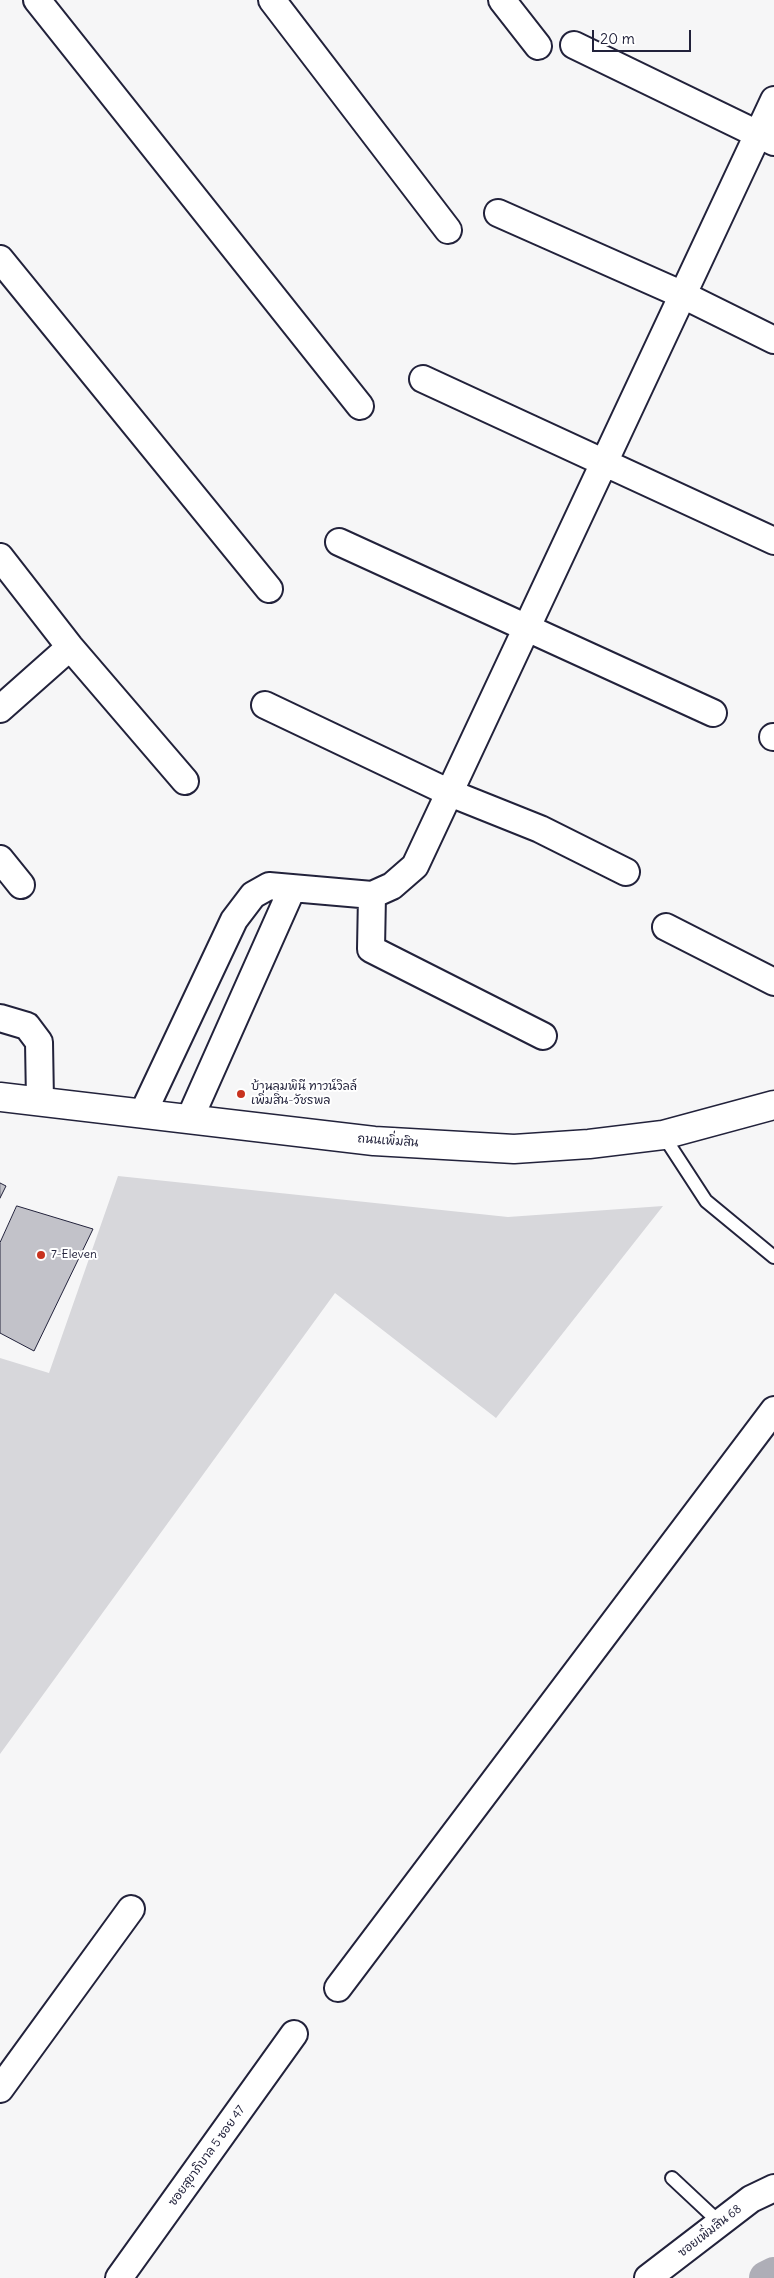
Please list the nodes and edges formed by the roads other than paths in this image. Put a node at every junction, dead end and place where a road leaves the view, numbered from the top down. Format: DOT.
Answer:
graph roads {
  1 [pos="37,0"];
  2 [pos="272,0"];
  3 [pos="502,0"];
  4 [pos="574,45"];
  5 [pos="538,46"];
  6 [pos="774,100"];
  7 [pos="766,138"];
  8 [pos="498,213"];
  9 [pos="448,230"];
  10 [pos="0,259"];
  11 [pos="682,295"];
  12 [pos="774,340"];
  13 [pos="424,379"];
  14 [pos="360,406"];
  15 [pos="604,462"];
  16 [pos="339,542"];
  17 [pos="774,542"];
  18 [pos="0,557"];
  19 [pos="269,589"];
  20 [pos="527,628"];
  21 [pos="70,647"];
  22 [pos="265,705"];
  23 [pos="0,709"];
  24 [pos="713,713"];
  25 [pos="185,781"];
  26 [pos="450,793"];
  27 [pos="0,859"];
  28 [pos="626,872"];
  29 [pos="21,885"];
  30 [pos="292,889"];
  31 [pos="372,895"];
  32 [pos="666,927"];
  33 [pos="774,982"];
  34 [pos="0,1018"];
  35 [pos="543,1036"];
  36 [pos="0,1097"];
  37 [pos="40,1101"];
  38 [pos="774,1105"];
  39 [pos="143,1113"];
  40 [pos="190,1118"];
  41 [pos="663,1134"];
  42 [pos="774,1257"];
  43 [pos="774,1410"];
  44 [pos="131,1909"];
  45 [pos="338,1988"];
  46 [pos="294,2034"];
  47 [pos="0,2089"];
  48 [pos="672,2178"];
  49 [pos="774,2188"];
  50 [pos="719,2222"];
  51 [pos="119,2278"];
  52 [pos="648,2278"];
  1 -- 14 [label="street"];
  2 -- 9 [label="street"];
  3 -- 5 [label="street"];
  4 -- 7 [label="street"];
  6 -- 7 [label="street"];
  7 -- 11 [label="street"];
  8 -- 11 [label="street"];
  10 -- 19 [label="street"];
  11 -- 12 [label="street"];
  11 -- 15 [label="street"];
  13 -- 15 [label="street"];
  15 -- 17 [label="street"];
  15 -- 20 [label="street"];
  16 -- 20 [label="street"];
  18 -- 21 [label="street"];
  20 -- 24 [label="street"];
  20 -- 26 [label="street"];
  21 -- 23 [label="street"];
  21 -- 25 [label="street"];
  22 -- 26 [label="street"];
  26 -- 28 [label="street"];
  26 -- 31 [label="street"];
  27 -- 29 [label="street"];
  30 -- 31 [label="street"];
  30 -- 39 [label="street"];
  30 -- 40 [label="street"];
  31 -- 35 [label="street"];
  32 -- 33 [label="street"];
  34 -- 37 [label="street"];
  36 -- 37 [label="street, ถนนเพิ่มสิน"];
  37 -- 39 [label="street, ถนนเพิ่มสิน"];
  38 -- 41 [label="street, ถนนเพิ่มสิน"];
  39 -- 40 [label="street, ถนนเพิ่มสิน"];
  40 -- 41 [label="street, ถนนเพิ่มสิน"];
  41 -- 42 [label="lane"];
  43 -- 45 [label="street"];
  44 -- 47 [label="street"];
  46 -- 51 [label="street, ซอยสุขาภิบาล 5 ซอย 47"];
  48 -- 50 [label="lane"];
  49 -- 50 [label="street, ซอยเพิ่มสิน 68"];
  50 -- 52 [label="street, ซอยเพิ่มสิน 68"];
}
